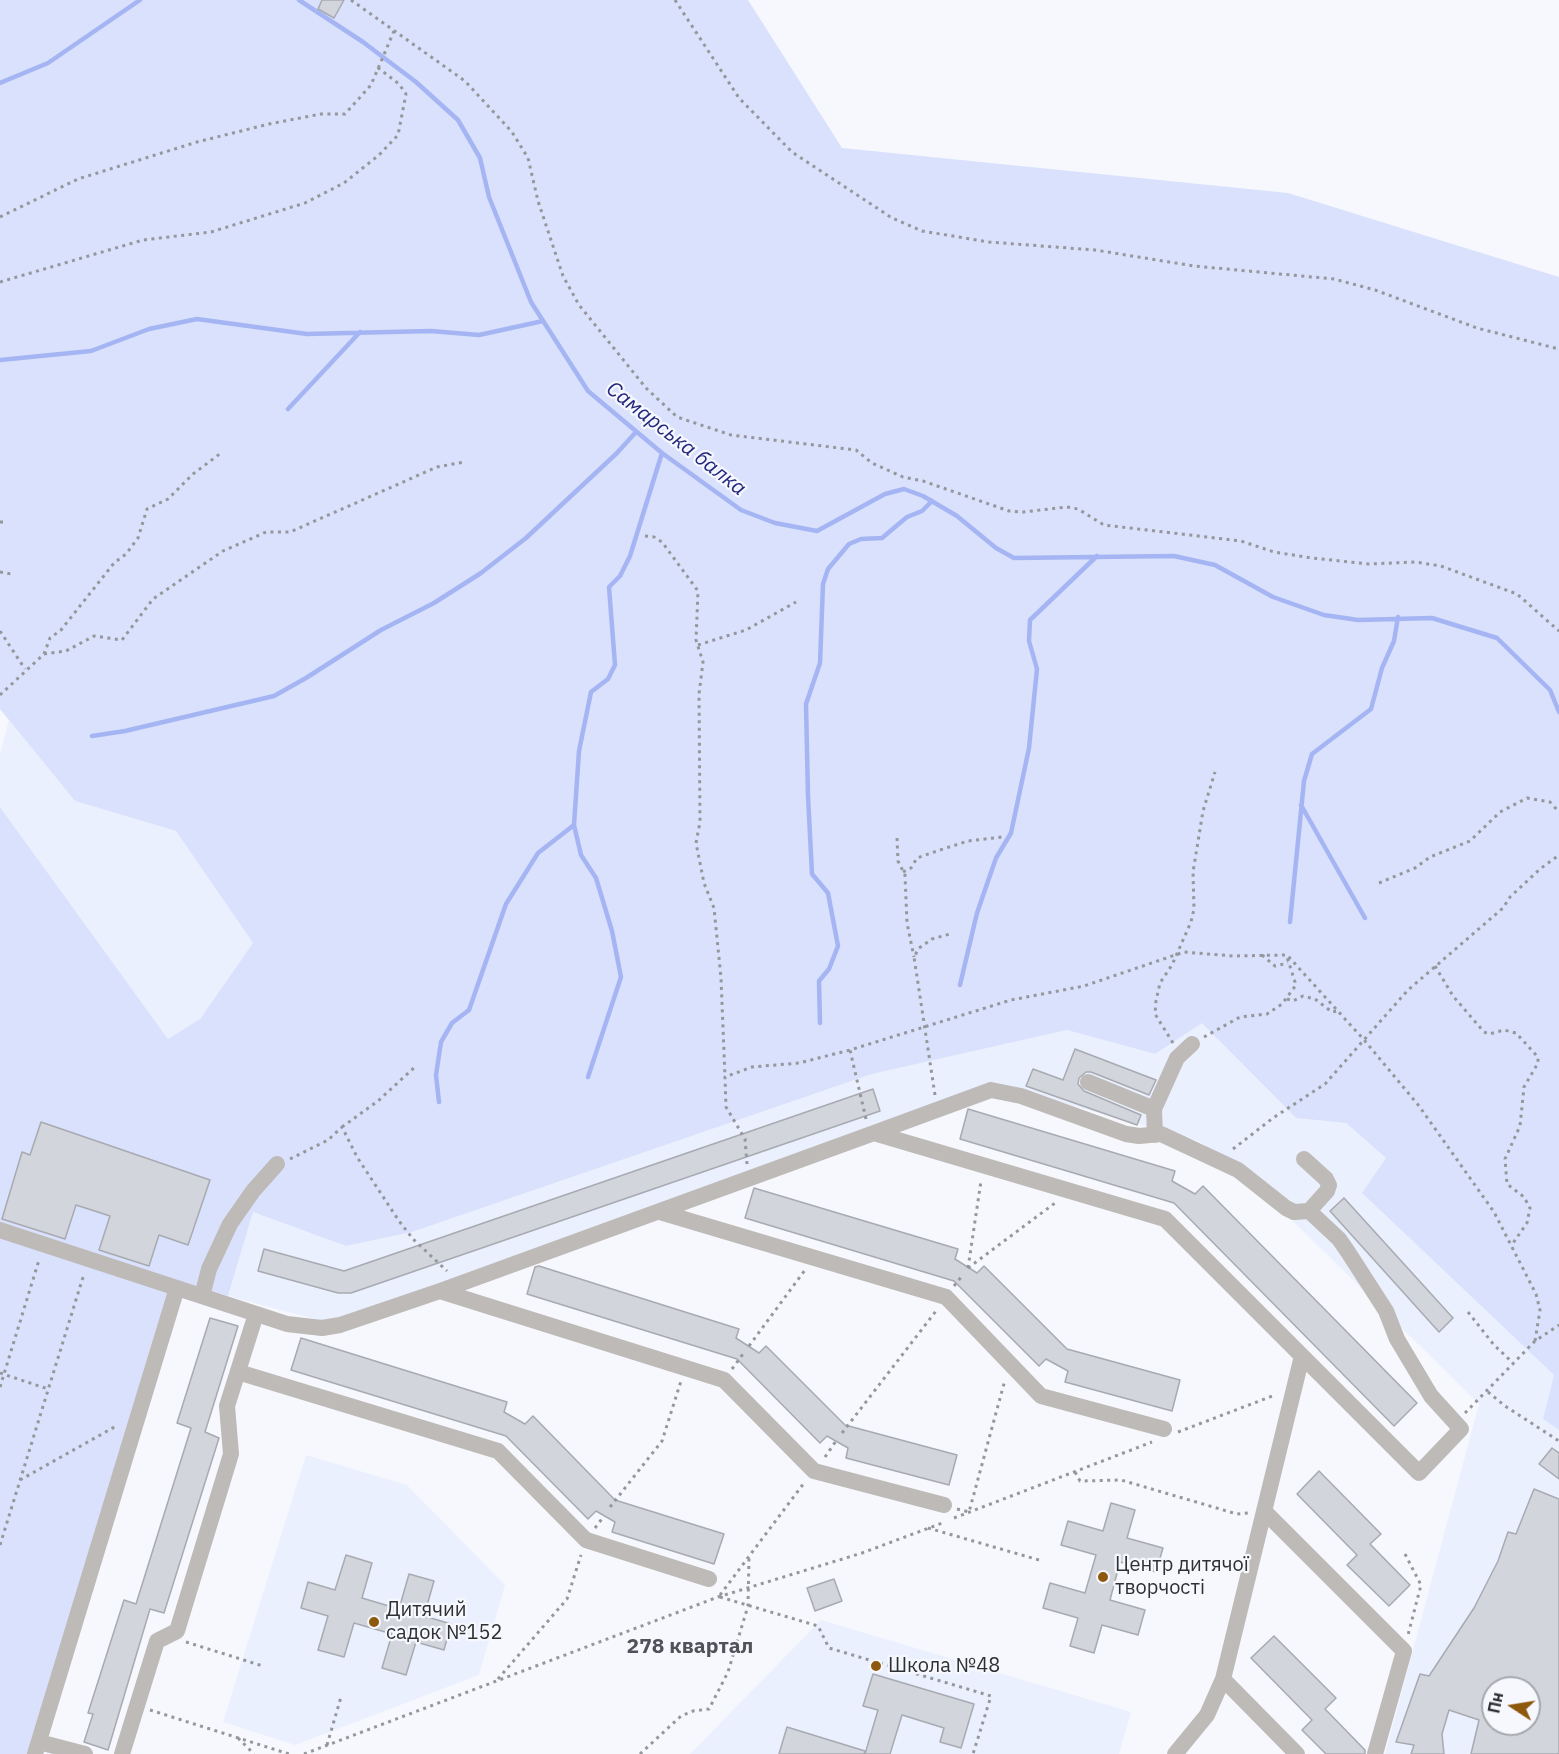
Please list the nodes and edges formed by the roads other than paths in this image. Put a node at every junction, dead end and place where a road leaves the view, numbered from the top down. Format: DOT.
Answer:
graph roads {
  1 [pos="1186,1049"];
  2 [pos="1088,1082"];
  3 [pos="1154,1109"];
  4 [pos="872,1134"];
  5 [pos="1155,1135"];
  6 [pos="1304,1159"];
  7 [pos="277,1164"];
  8 [pos="1309,1210"];
  9 [pos="660,1212"];
  10 [pos="0,1230"];
  11 [pos="177,1288"];
  12 [pos="446,1289"];
  13 [pos="202,1296"];
  14 [pos="256,1314"];
  15 [pos="1302,1356"];
  16 [pos="238,1372"];
  17 [pos="1166,1434"];
  18 [pos="944,1505"];
  19 [pos="1264,1510"];
  20 [pos="709,1579"];
  21 [pos="1223,1679"];
  22 [pos="37,1748"];
  23 [pos="85,1754"];
  24 [pos="122,1754"];
  25 [pos="1175,1754"];
  26 [pos="1297,1754"];
  27 [pos="1375,1754"];
  1 -- 3 [label="street"];
  2 -- 3 [label="street"];
  3 -- 5 [label="street"];
  4 -- 5 [label="street"];
  4 -- 9 [label="street"];
  4 -- 15 [label="street"];
  5 -- 8 [label="street"];
  6 -- 8 [label="street"];
  7 -- 13 [label="street"];
  8 -- 15 [label="street"];
  9 -- 12 [label="street"];
  9 -- 17 [label="street"];
  10 -- 11 [label="street"];
  11 -- 13 [label="street"];
  11 -- 22 [label="street"];
  12 -- 14 [label="street"];
  12 -- 18 [label="street"];
  13 -- 14 [label="street"];
  14 -- 16 [label="street"];
  15 -- 19 [label="street"];
  16 -- 20 [label="street"];
  16 -- 24 [label="street"];
  19 -- 21 [label="street"];
  19 -- 27 [label="street"];
  21 -- 25 [label="street"];
  21 -- 26 [label="street"];
  22 -- 23 [label="street"];
}
